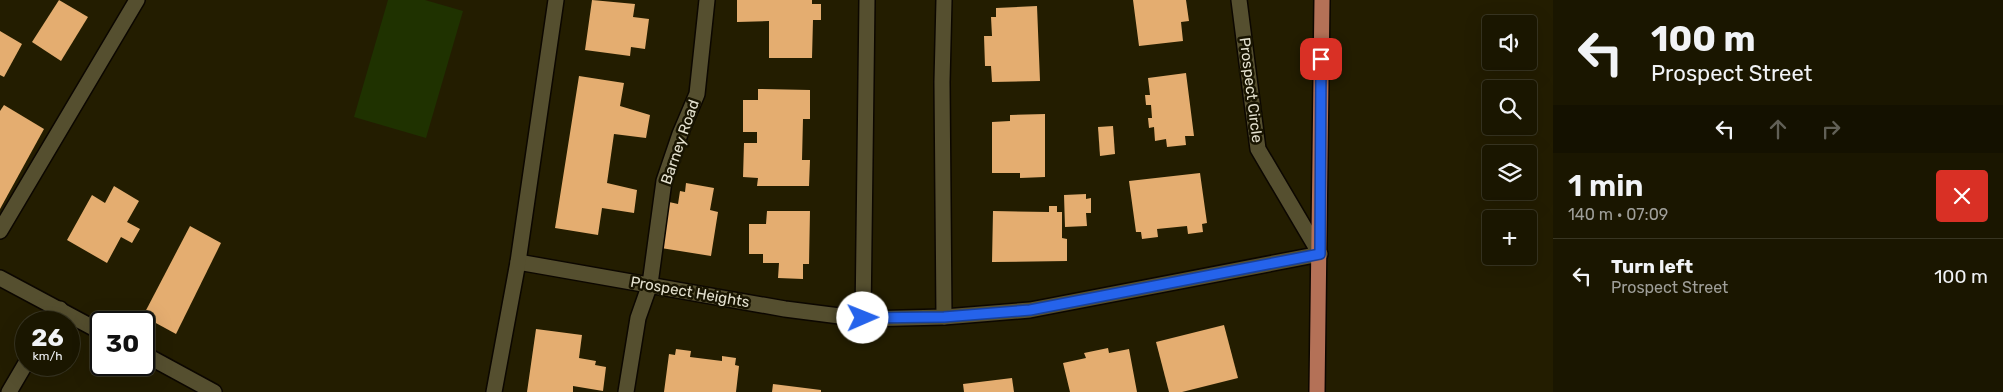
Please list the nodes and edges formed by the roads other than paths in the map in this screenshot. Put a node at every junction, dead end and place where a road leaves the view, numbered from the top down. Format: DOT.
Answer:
graph roads {
  1 [pos="137,0"];
  2 [pos="556,0"];
  3 [pos="707,0"];
  4 [pos="867,0"];
  5 [pos="944,0"];
  6 [pos="1239,0"];
  7 [pos="1322,0"];
  8 [pos="0,231"];
  9 [pos="1320,254"];
  10 [pos="518,262"];
  11 [pos="0,278"];
  12 [pos="650,284"];
  13 [pos="60,309"];
  14 [pos="944,317"];
  15 [pos="863,318"];
  16 [pos="90,326"];
  17 [pos="155,360"];
  18 [pos="18,376"];
  19 [pos="9,392"];
  20 [pos="214,392"];
  21 [pos="494,392"];
  22 [pos="626,392"];
  23 [pos="1317,392"];
  1 -- 8 [label="street"];
  2 -- 10 [label="street"];
  3 -- 12 [label="street, Barney Road"];
  4 -- 15 [label="street"];
  5 -- 14 [label="street"];
  6 -- 9 [label="street, Prospect Circle"];
  7 -- 9 [label="main road"];
  9 -- 14 [label="street, Prospect Heights"];
  9 -- 23 [label="main road"];
  10 -- 12 [label="street, Prospect Heights"];
  10 -- 21 [label="street"];
  11 -- 13 [label="street"];
  12 -- 15 [label="street, Prospect Heights"];
  12 -- 22 [label="street, Barney Road"];
  13 -- 16 [label="street"];
  14 -- 15 [label="street, Prospect Heights"];
  17 -- 20 [label="street"];
  18 -- 19 [label="street"];
}
